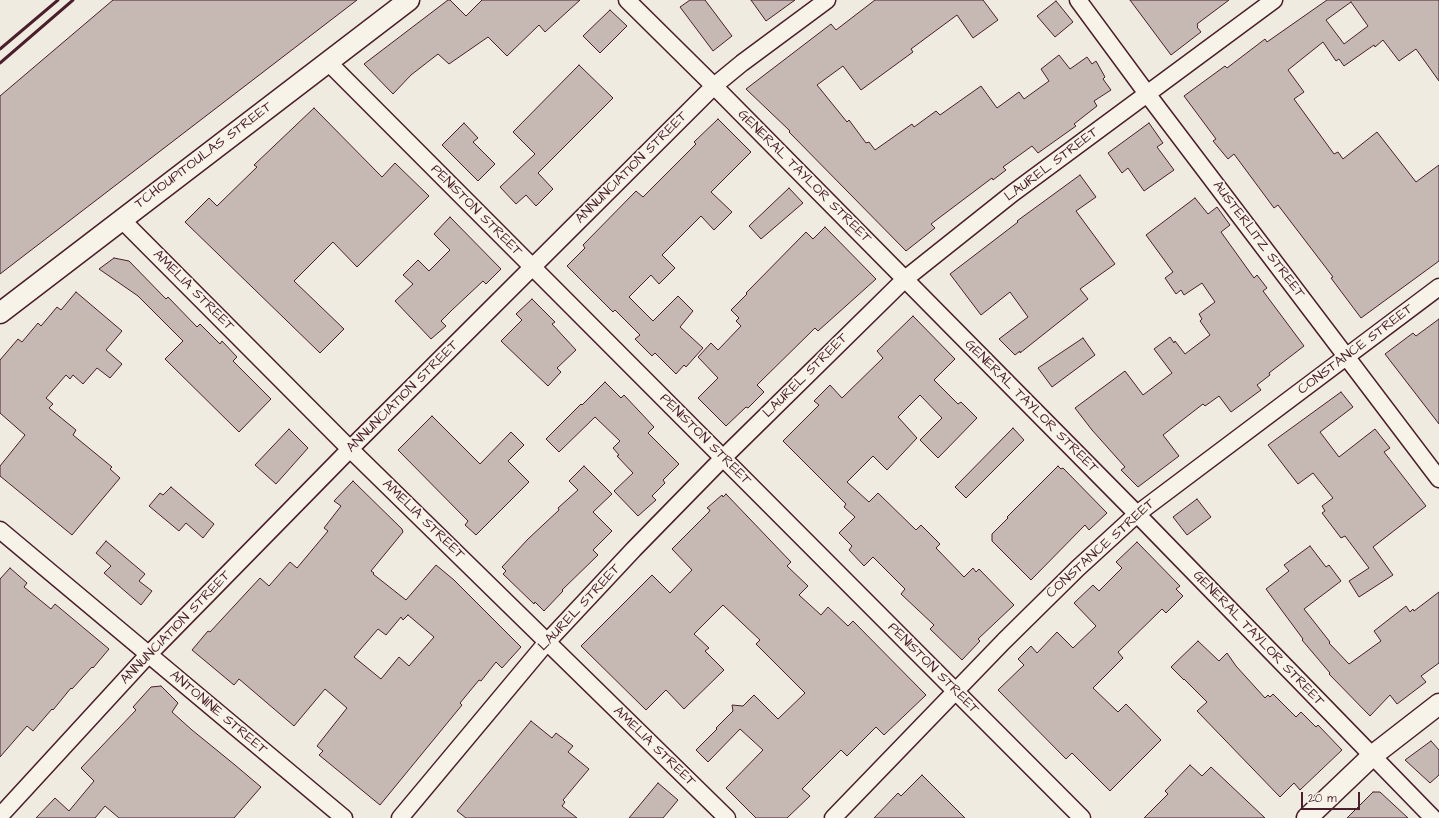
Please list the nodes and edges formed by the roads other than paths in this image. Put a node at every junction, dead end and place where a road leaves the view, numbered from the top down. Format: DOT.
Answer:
graph roads {
  1 [pos="409,0"];
  2 [pos="627,0"];
  3 [pos="827,0"];
  4 [pos="1078,0"];
  5 [pos="1274,0"];
  6 [pos="327,61"];
  7 [pos="714,86"];
  8 [pos="1148,94"];
  9 [pos="121,219"];
  10 [pos="533,268"];
  11 [pos="904,279"];
  12 [pos="1439,287"];
  13 [pos="0,313"];
  14 [pos="1346,357"];
  15 [pos="350,449"];
  16 [pos="723,458"];
  17 [pos="1439,479"];
  18 [pos="1137,514"];
  19 [pos="0,530"];
  20 [pos="547,642"];
  21 [pos="148,655"];
  22 [pos="955,692"];
  23 [pos="1439,704"];
  24 [pos="1372,756"];
  25 [pos="0,816"];
  26 [pos="344,818"];
  27 [pos="400,818"];
  28 [pos="727,818"];
  29 [pos="834,818"];
  30 [pos="1082,818"];
  31 [pos="1307,818"];
  32 [pos="1433,818"];
  1 -- 6 [label="street, TCHOUPITOULAS STREET"];
  2 -- 7 [label="street, GENERAL TAYLOR STREET"];
  3 -- 7 [label="street, ANNUNCIATION STREET"];
  4 -- 8 [label="street, AUSTERLITZ STREET"];
  5 -- 8 [label="street, LAUREL STREET"];
  6 -- 9 [label="street, TCHOUPITOULAS STREET"];
  6 -- 10 [label="street, PENISTON STREET"];
  7 -- 10 [label="street, ANNUNCIATION STREET"];
  7 -- 11 [label="street, GENERAL TAYLOR STREET"];
  8 -- 11 [label="street, LAUREL STREET"];
  8 -- 14 [label="street, AUSTERLITZ STREET"];
  9 -- 13 [label="street, TCHOUPITOULAS STREET"];
  9 -- 15 [label="street, AMELIA STREET"];
  10 -- 15 [label="street, ANNUNCIATION STREET"];
  10 -- 16 [label="street, PENISTON STREET"];
  11 -- 16 [label="street, LAUREL STREET"];
  11 -- 18 [label="street, GENERAL TAYLOR STREET"];
  12 -- 14 [label="street, CONSTANCE STREET"];
  14 -- 17 [label="street, AUSTERLITZ STREET"];
  14 -- 18 [label="street, CONSTANCE STREET"];
  15 -- 20 [label="street, AMELIA STREET"];
  15 -- 21 [label="street, ANNUNCIATION STREET"];
  16 -- 20 [label="street, LAUREL STREET"];
  16 -- 22 [label="street, PENISTON STREET"];
  18 -- 22 [label="street, CONSTANCE STREET"];
  18 -- 24 [label="street, GENERAL TAYLOR STREET"];
  19 -- 21 [label="street, ANTONINE STREET"];
  20 -- 27 [label="street, LAUREL STREET"];
  20 -- 28 [label="street, AMELIA STREET"];
  21 -- 25 [label="street, ANNUNCIATION STREET"];
  21 -- 26 [label="street, ANTONINE STREET"];
  22 -- 29 [label="street, CONSTANCE STREET"];
  22 -- 30 [label="street, PENISTON STREET"];
  23 -- 24 [label="street"];
  24 -- 31 [label="street"];
  24 -- 32 [label="street, GENERAL TAYLOR STREET"];
}
